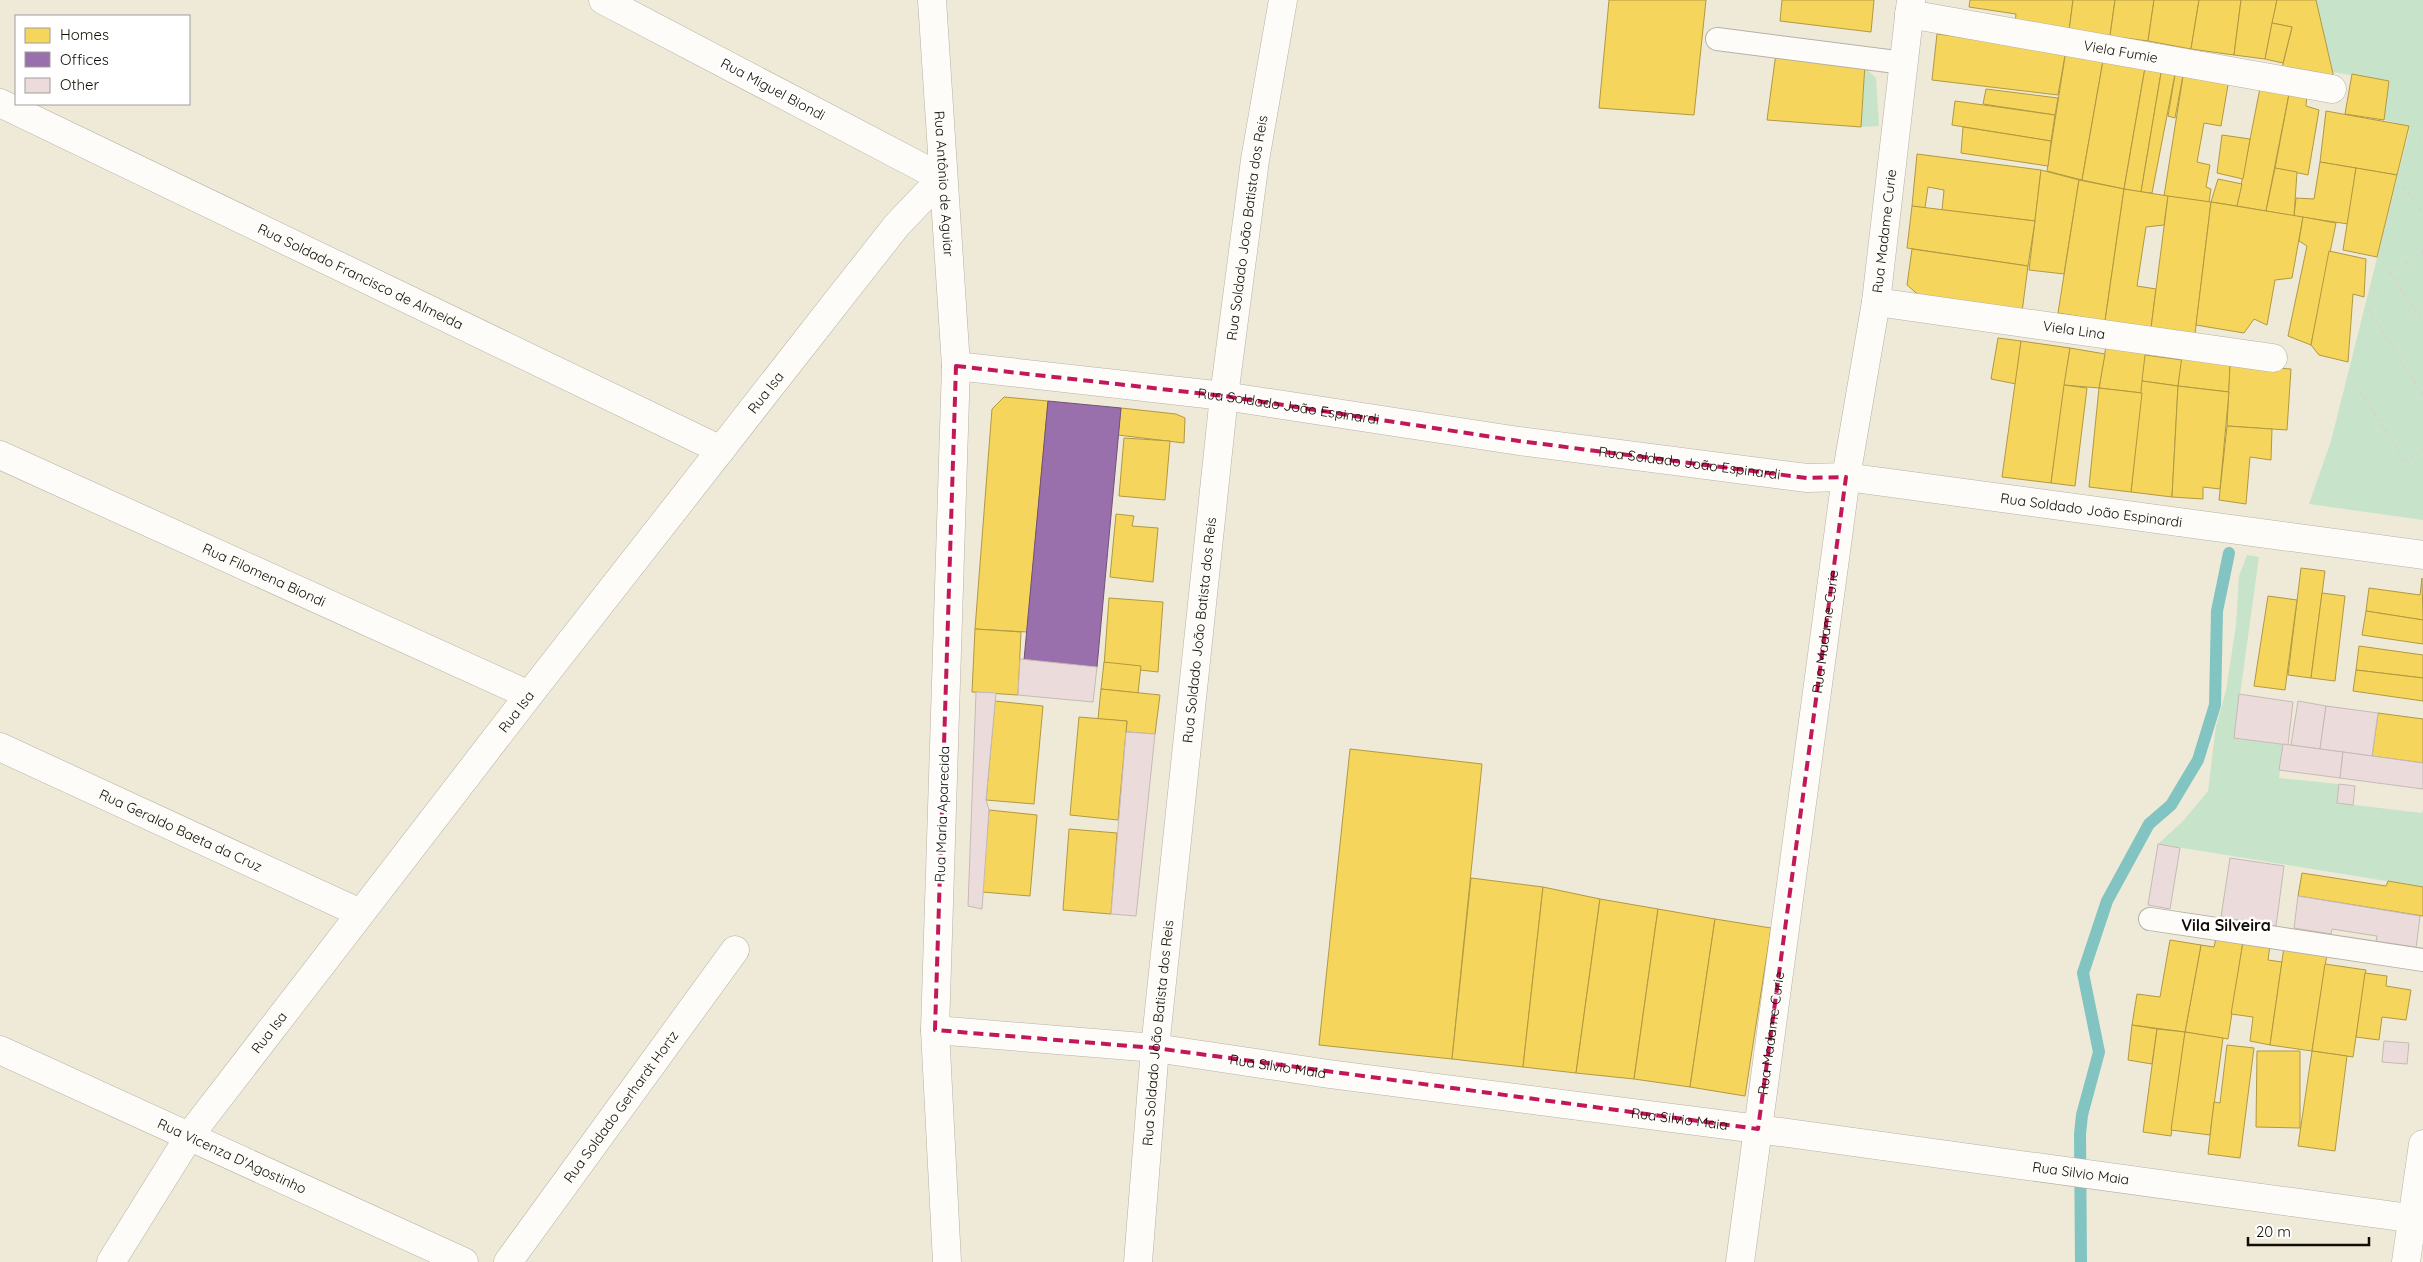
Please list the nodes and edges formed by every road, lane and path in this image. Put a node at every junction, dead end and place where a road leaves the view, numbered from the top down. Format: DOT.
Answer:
graph roads {
  1 [pos="603,0"];
  2 [pos="932,0"];
  3 [pos="1283,0"];
  4 [pos="1910,7"];
  5 [pos="1717,39"];
  6 [pos="1904,63"];
  7 [pos="2332,89"];
  8 [pos="0,103"];
  9 [pos="2420,138"];
  10 [pos="2423,142"];
  11 [pos="942,178"];
  12 [pos="2404,187"];
  13 [pos="2423,213"];
  14 [pos="2423,251"];
  15 [pos="1876,302"];
  16 [pos="2368,310"];
  17 [pos="2423,322"];
  18 [pos="2273,358"];
  19 [pos="956,366"];
  20 [pos="2357,386"];
  21 [pos="2423,394"];
  22 [pos="1224,396"];
  23 [pos="721,450"];
  24 [pos="2423,451"];
  25 [pos="0,455"];
  26 [pos="1846,476"];
  27 [pos="2423,555"];
  28 [pos="529,695"];
  29 [pos="0,747"];
  30 [pos="360,913"];
  31 [pos="2150,919"];
  32 [pos="735,950"];
  33 [pos="2423,960"];
  34 [pos="935,1030"];
  35 [pos="1154,1048"];
  36 [pos="0,1050"];
  37 [pos="1758,1129"];
  38 [pos="190,1135"];
  39 [pos="2423,1144"];
  40 [pos="2417,1219"];
  41 [pos="112,1262"];
  42 [pos="464,1262"];
  43 [pos="508,1262"];
  44 [pos="947,1262"];
  45 [pos="1138,1262"];
  46 [pos="1740,1262"];
  47 [pos="2406,1262"];
  1 -- 11 [label="street, Rua Miguel Biondi"];
  2 -- 11 [label="street, Rua Antônio de Aguiar"];
  3 -- 22 [label="street, Rua Soldado João Batista dos Reis"];
  4 -- 6 [label="street, Rua Madame Curie"];
  4 -- 7 [label="street, Viela Fumie"];
  5 -- 6 [label="lane"];
  6 -- 15 [label="street, Rua Madame Curie"];
  8 -- 23 [label="street, Rua Soldado Francisco de Almeida"];
  9 -- 10 [label="path"];
  11 -- 19 [label="street, Rua Antônio de Aguiar"];
  11 -- 23 [label="street, Rua Isa"];
  12 -- 13 [label="path"];
  14 -- 17 [label="path"];
  15 -- 18 [label="street, Viela Lina"];
  15 -- 26 [label="street, Rua Madame Curie"];
  16 -- 21 [label="path"];
  19 -- 22 [label="street, Rua Soldado João Espinardi"];
  19 -- 34 [label="street, Rua Maria Aparecida"];
  20 -- 24 [label="path"];
  22 -- 26 [label="street, Rua Soldado João Espinardi"];
  22 -- 35 [label="street, Rua Soldado João Batista dos Reis"];
  23 -- 28 [label="street, Rua Isa"];
  25 -- 28 [label="street, Rua Filomena Biondi"];
  26 -- 27 [label="street, Rua Soldado João Espinardi"];
  26 -- 37 [label="street, Rua Madame Curie"];
  28 -- 30 [label="street, Rua Isa"];
  29 -- 30 [label="street, Rua Geraldo Baeta da Cruz"];
  30 -- 38 [label="street, Rua Isa"];
  31 -- 33 [label="lane"];
  32 -- 43 [label="street, Rua Soldado Gerhardt Hortz"];
  34 -- 35 [label="street, Rua Silvio Maia"];
  34 -- 44 [label="street, Rua Maria Aparecida"];
  35 -- 37 [label="street, Rua Silvio Maia"];
  35 -- 45 [label="street, Rua Soldado João Batista dos Reis"];
  36 -- 38 [label="street, Rua Vicenza D'Agostinho"];
  37 -- 40 [label="street, Rua Silvio Maia"];
  37 -- 46 [label="street, Rua Madame Curie"];
  38 -- 41 [label="street, Rua Isa"];
  38 -- 42 [label="street, Rua Vicenza D'Agostinho"];
  39 -- 40 [label="street"];
  40 -- 47 [label="street"];
}
